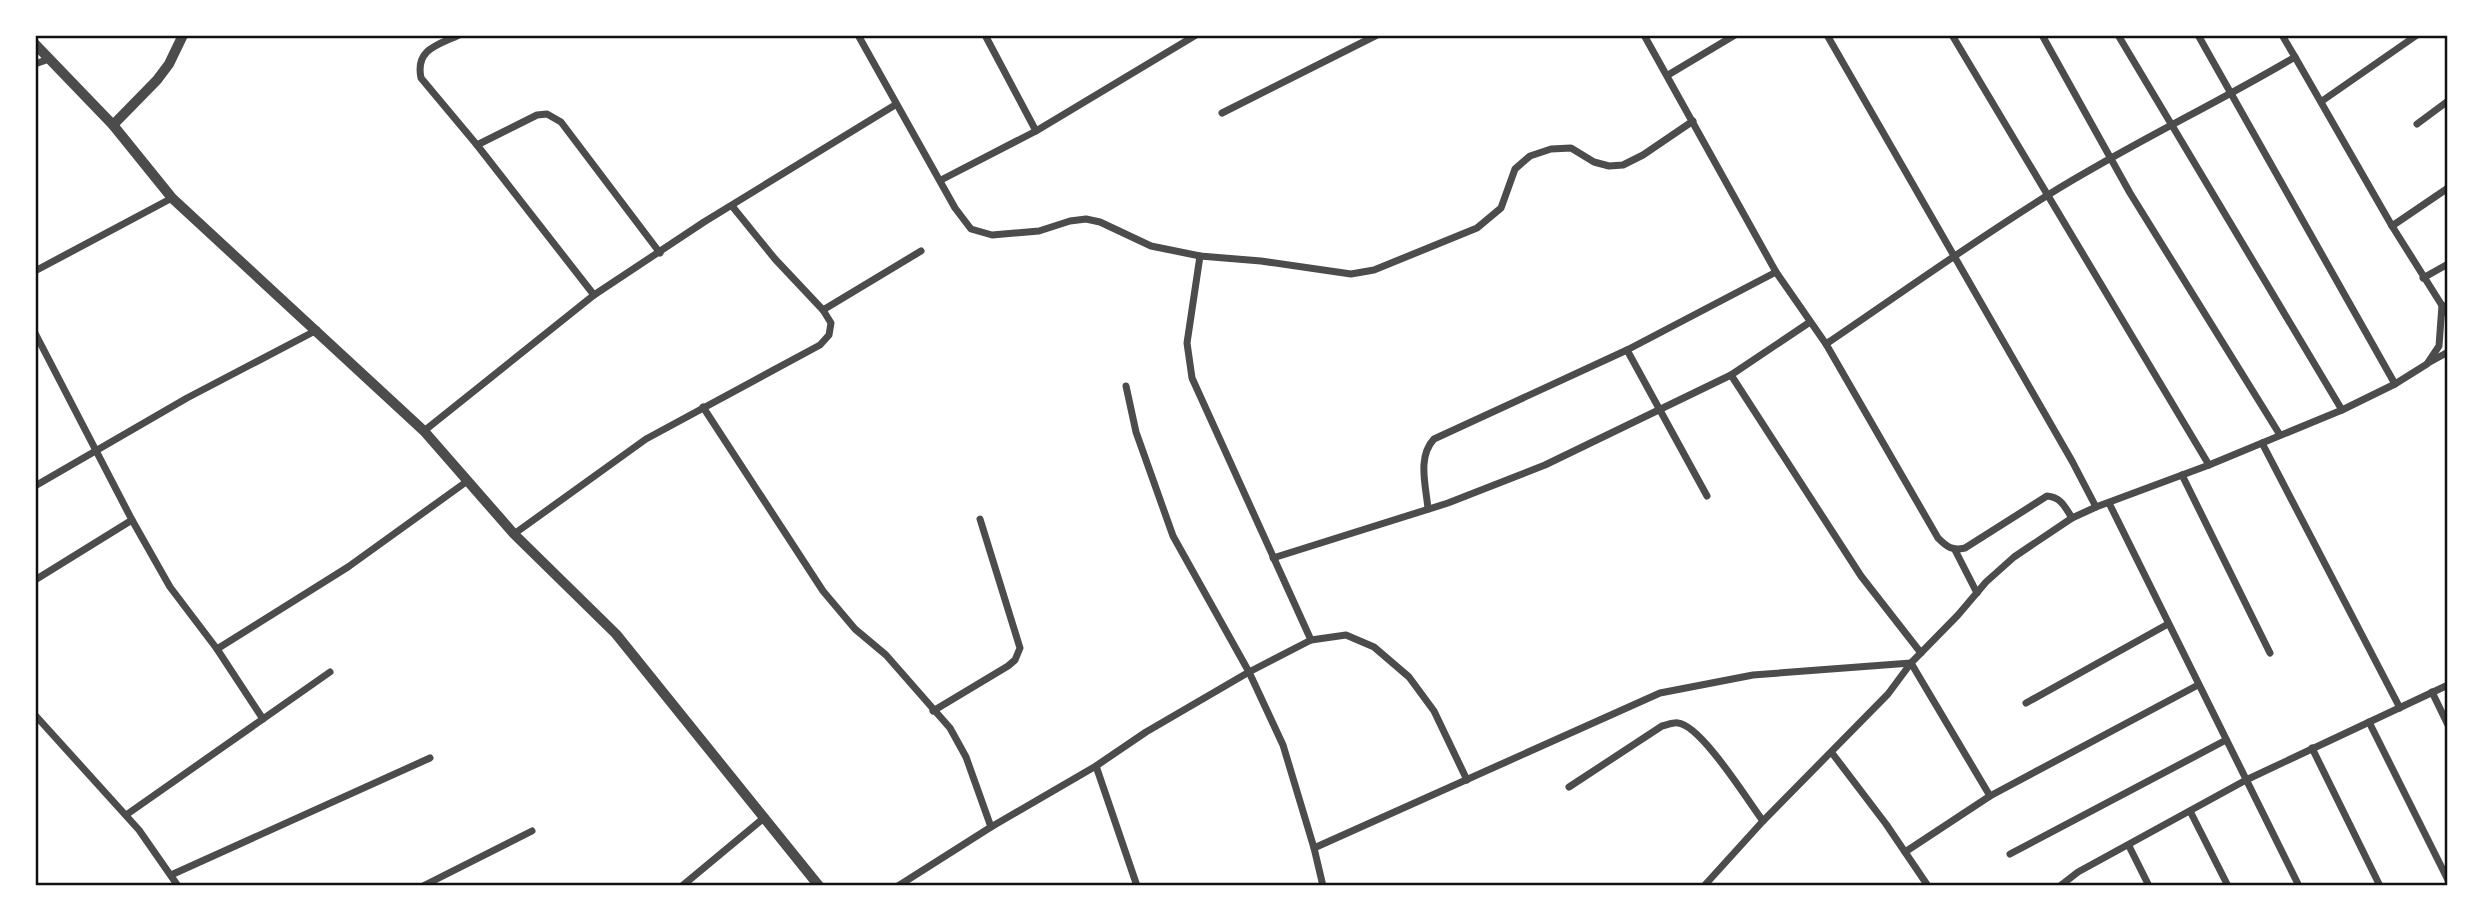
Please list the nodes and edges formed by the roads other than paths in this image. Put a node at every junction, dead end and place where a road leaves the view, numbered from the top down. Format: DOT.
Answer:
graph roads {
  1 [pos="183,35"];
  2 [pos="459,35"];
  3 [pos="859,35"];
  4 [pos="985,35"];
  5 [pos="1194,35"];
  6 [pos="1377,35"];
  7 [pos="1644,35"];
  8 [pos="1735,35"];
  9 [pos="1827,35"];
  10 [pos="1952,35"];
  11 [pos="2042,35"];
  12 [pos="2118,35"];
  13 [pos="2199,35"];
  14 [pos="2417,35"];
  15 [pos="2284,36"];
  16 [pos="35,44"];
  17 [pos="2295,57"];
  18 [pos="49,59"];
  19 [pos="35,64"];
  20 [pos="1668,75"];
  21 [pos="2232,94"];
  22 [pos="2322,100"];
  23 [pos="2448,101"];
  24 [pos="895,104"];
  25 [pos="1222,113"];
  26 [pos="1693,121"];
  27 [pos="2170,124"];
  28 [pos="2417,124"];
  29 [pos="113,125"];
  30 [pos="1036,131"];
  31 [pos="477,145"];
  32 [pos="2110,158"];
  33 [pos="940,180"];
  34 [pos="2448,188"];
  35 [pos="2048,195"];
  36 [pos="172,198"];
  37 [pos="732,206"];
  38 [pos="2392,226"];
  39 [pos="921,251"];
  40 [pos="660,253"];
  41 [pos="1200,256"];
  42 [pos="1954,257"];
  43 [pos="2448,264"];
  44 [pos="35,271"];
  45 [pos="1776,272"];
  46 [pos="2424,278"];
  47 [pos="594,295"];
  48 [pos="2442,305"];
  49 [pos="823,310"];
  50 [pos="2448,315"];
  51 [pos="1810,322"];
  52 [pos="317,330"];
  53 [pos="35,332"];
  54 [pos="1826,344"];
  55 [pos="1627,350"];
  56 [pos="2448,352"];
  57 [pos="2427,363"];
  58 [pos="1731,375"];
  59 [pos="2395,384"];
  60 [pos="1126,386"];
  61 [pos="703,407"];
  62 [pos="1661,409"];
  63 [pos="2342,410"];
  64 [pos="424,430"];
  65 [pos="2280,435"];
  66 [pos="2262,443"];
  67 [pos="96,449"];
  68 [pos="2209,465"];
  69 [pos="2182,475"];
  70 [pos="467,482"];
  71 [pos="35,486"];
  72 [pos="1707,496"];
  73 [pos="2109,503"];
  74 [pos="2096,507"];
  75 [pos="1428,509"];
  76 [pos="2072,517"];
  77 [pos="980,519"];
  78 [pos="132,520"];
  79 [pos="514,534"];
  80 [pos="1955,550"];
  81 [pos="1273,558"];
  82 [pos="35,580"];
  83 [pos="1978,593"];
  84 [pos="2168,624"];
  85 [pos="1311,640"];
  86 [pos="218,649"];
  87 [pos="1921,653"];
  88 [pos="2270,653"];
  89 [pos="1911,663"];
  90 [pos="330,672"];
  91 [pos="1249,672"];
  92 [pos="2199,685"];
  93 [pos="2448,685"];
  94 [pos="2432,692"];
  95 [pos="2026,703"];
  96 [pos="2400,708"];
  97 [pos="933,711"];
  98 [pos="35,715"];
  99 [pos="263,719"];
  100 [pos="2369,722"];
  101 [pos="2448,725"];
  102 [pos="2226,740"];
  103 [pos="2312,748"];
  104 [pos="1832,753"];
  105 [pos="430,758"];
  106 [pos="1096,766"];
  107 [pos="1467,780"];
  108 [pos="2246,780"];
  109 [pos="1569,787"];
  110 [pos="1990,796"];
  111 [pos="2190,811"];
  112 [pos="126,815"];
  113 [pos="765,817"];
  114 [pos="1763,821"];
  115 [pos="991,827"];
  116 [pos="532,831"];
  117 [pos="2129,846"];
  118 [pos="1314,848"];
  119 [pos="1905,852"];
  120 [pos="2010,854"];
  121 [pos="171,875"];
  122 [pos="2448,880"];
  123 [pos="178,886"];
  124 [pos="423,886"];
  125 [pos="682,886"];
  126 [pos="819,886"];
  127 [pos="898,886"];
  128 [pos="1137,886"];
  129 [pos="1323,886"];
  130 [pos="1704,886"];
  131 [pos="1928,886"];
  132 [pos="2060,886"];
  133 [pos="2149,886"];
  134 [pos="2228,886"];
  135 [pos="2299,886"];
  136 [pos="2380,886"];
  1 -- 29 [label="street"];
  2 -- 31 [label="street"];
  3 -- 24 [label="street"];
  4 -- 30 [label="street"];
  5 -- 30 [label="street"];
  6 -- 25 [label="street"];
  7 -- 20 [label="street"];
  8 -- 20 [label="street"];
  9 -- 42 [label="street"];
  10 -- 35 [label="street"];
  11 -- 32 [label="street"];
  12 -- 27 [label="street"];
  13 -- 21 [label="street"];
  14 -- 22 [label="street"];
  15 -- 17 [label="street"];
  16 -- 18 [label="street"];
  17 -- 21 [label="street"];
  17 -- 22 [label="street"];
  18 -- 19 [label="street"];
  18 -- 29 [label="street"];
  20 -- 26 [label="street"];
  21 -- 27 [label="street"];
  21 -- 59 [label="street"];
  22 -- 38 [label="street"];
  23 -- 28 [label="street"];
  24 -- 33 [label="street"];
  24 -- 37 [label="street"];
  26 -- 41 [label="street"];
  26 -- 45 [label="street"];
  27 -- 32 [label="street"];
  27 -- 63 [label="street"];
  29 -- 36 [label="street"];
  30 -- 33 [label="street"];
  31 -- 40 [label="street"];
  31 -- 47 [label="street"];
  32 -- 35 [label="street"];
  32 -- 65 [label="street"];
  33 -- 41 [label="street"];
  34 -- 38 [label="street"];
  35 -- 42 [label="street"];
  35 -- 68 [label="street"];
  36 -- 44 [label="street"];
  36 -- 52 [label="street"];
  37 -- 40 [label="street"];
  37 -- 49 [label="street"];
  38 -- 46 [label="street"];
  39 -- 49 [label="street"];
  40 -- 47 [label="street"];
  41 -- 81 [label="street"];
  42 -- 54 [label="street"];
  42 -- 74 [label="street"];
  43 -- 46 [label="street"];
  45 -- 51 [label="street"];
  45 -- 55 [label="street"];
  46 -- 48 [label="street"];
  47 -- 64 [label="street"];
  48 -- 50 [label="street"];
  48 -- 57 [label="street"];
  49 -- 61 [label="street"];
  51 -- 54 [label="street"];
  51 -- 58 [label="street"];
  52 -- 64 [label="street"];
  52 -- 67 [label="street"];
  53 -- 67 [label="street"];
  54 -- 80 [label="street"];
  55 -- 62 [label="street"];
  55 -- 75 [label="street"];
  56 -- 57 [label="street"];
  57 -- 59 [label="street"];
  58 -- 62 [label="street"];
  58 -- 87 [label="street"];
  59 -- 63 [label="street"];
  60 -- 91 [label="street"];
  61 -- 79 [label="street"];
  61 -- 97 [label="street"];
  62 -- 72 [label="street"];
  62 -- 75 [label="street"];
  63 -- 65 [label="street"];
  64 -- 70 [label="street"];
  65 -- 66 [label="street"];
  66 -- 68 [label="street"];
  66 -- 96 [label="street"];
  67 -- 71 [label="street"];
  67 -- 78 [label="street"];
  68 -- 69 [label="street"];
  69 -- 73 [label="street"];
  69 -- 88 [label="street"];
  70 -- 79 [label="street"];
  70 -- 86 [label="street"];
  73 -- 74 [label="street"];
  73 -- 84 [label="street"];
  74 -- 76 [label="street"];
  75 -- 81 [label="street"];
  76 -- 80 [label="street"];
  76 -- 83 [label="street"];
  77 -- 97 [label="street"];
  78 -- 82 [label="street"];
  78 -- 86 [label="street"];
  79 -- 113 [label="street"];
  80 -- 83 [label="street"];
  81 -- 85 [label="street"];
  83 -- 87 [label="street"];
  84 -- 92 [label="street"];
  84 -- 95 [label="street"];
  85 -- 91 [label="street"];
  85 -- 107 [label="street"];
  86 -- 99 [label="street"];
  87 -- 89 [label="street"];
  89 -- 104 [label="street"];
  89 -- 107 [label="street"];
  89 -- 110 [label="street"];
  90 -- 99 [label="street"];
  91 -- 106 [label="street"];
  91 -- 118 [label="street"];
  92 -- 102 [label="street"];
  92 -- 110 [label="street"];
  93 -- 94 [label="street"];
  94 -- 96 [label="street"];
  94 -- 101 [label="street"];
  96 -- 100 [label="street"];
  97 -- 115 [label="street"];
  98 -- 112 [label="street"];
  99 -- 112 [label="street"];
  100 -- 103 [label="street"];
  100 -- 122 [label="street"];
  102 -- 108 [label="street"];
  102 -- 120 [label="street"];
  103 -- 108 [label="street"];
  103 -- 136 [label="street"];
  104 -- 114 [label="street"];
  104 -- 119 [label="street"];
  105 -- 121 [label="street"];
  106 -- 115 [label="street"];
  106 -- 128 [label="street"];
  107 -- 118 [label="street"];
  108 -- 111 [label="street"];
  108 -- 135 [label="street"];
  109 -- 114 [label="street"];
  110 -- 119 [label="street"];
  111 -- 117 [label="street"];
  111 -- 134 [label="street"];
  112 -- 121 [label="street"];
  113 -- 125 [label="street"];
  113 -- 126 [label="street"];
  114 -- 130 [label="street"];
  115 -- 127 [label="street"];
  116 -- 124 [label="street"];
  117 -- 132 [label="street"];
  117 -- 133 [label="street"];
  118 -- 129 [label="street"];
  119 -- 131 [label="street"];
  121 -- 123 [label="street"];
}
